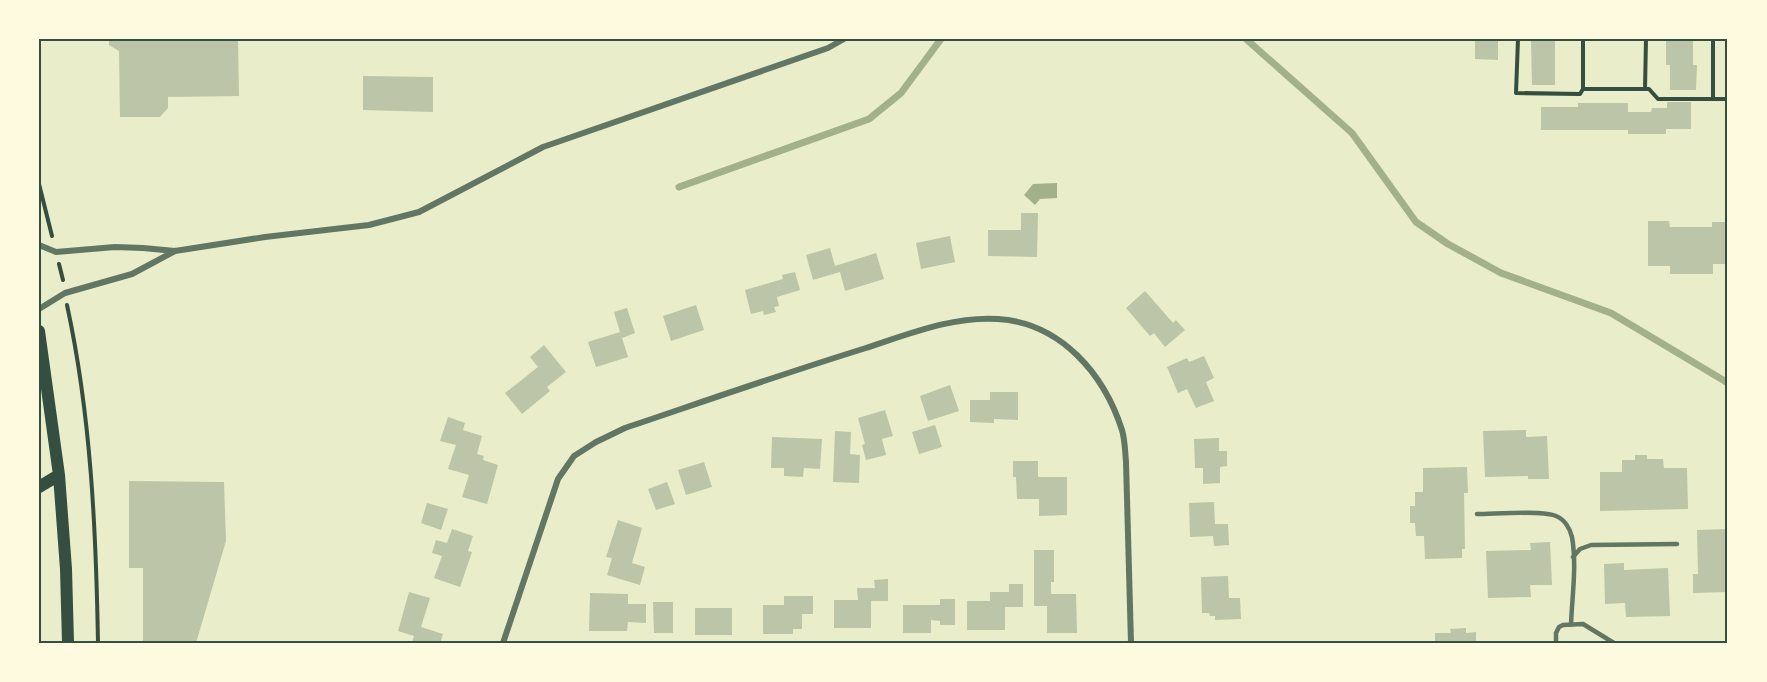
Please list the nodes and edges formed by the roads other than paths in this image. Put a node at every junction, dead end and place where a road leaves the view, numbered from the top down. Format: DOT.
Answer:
graph roads {
  1 [pos="844,39"];
  2 [pos="39,245"];
  3 [pos="175,251"];
  4 [pos="39,309"];
  5 [pos="39,331"];
  6 [pos="59,475"];
  7 [pos="39,488"];
  8 [pos="1477,514"];
  9 [pos="1677,544"];
  10 [pos="1573,557"];
  11 [pos="1571,625"];
  12 [pos="68,643"];
  13 [pos="503,643"];
  14 [pos="1131,643"];
  15 [pos="1556,643"];
  16 [pos="1614,643"];
  1 -- 3 [label="street"];
  2 -- 3 [label="street"];
  3 -- 4 [label="street"];
  5 -- 6 [label="main road"];
  6 -- 7 [label="main road"];
  6 -- 12 [label="main road"];
  8 -- 10 [label="lane"];
  9 -- 10 [label="lane"];
  10 -- 11 [label="lane"];
  11 -- 15 [label="lane"];
  11 -- 16 [label="lane"];
  13 -- 14 [label="street"];
}
